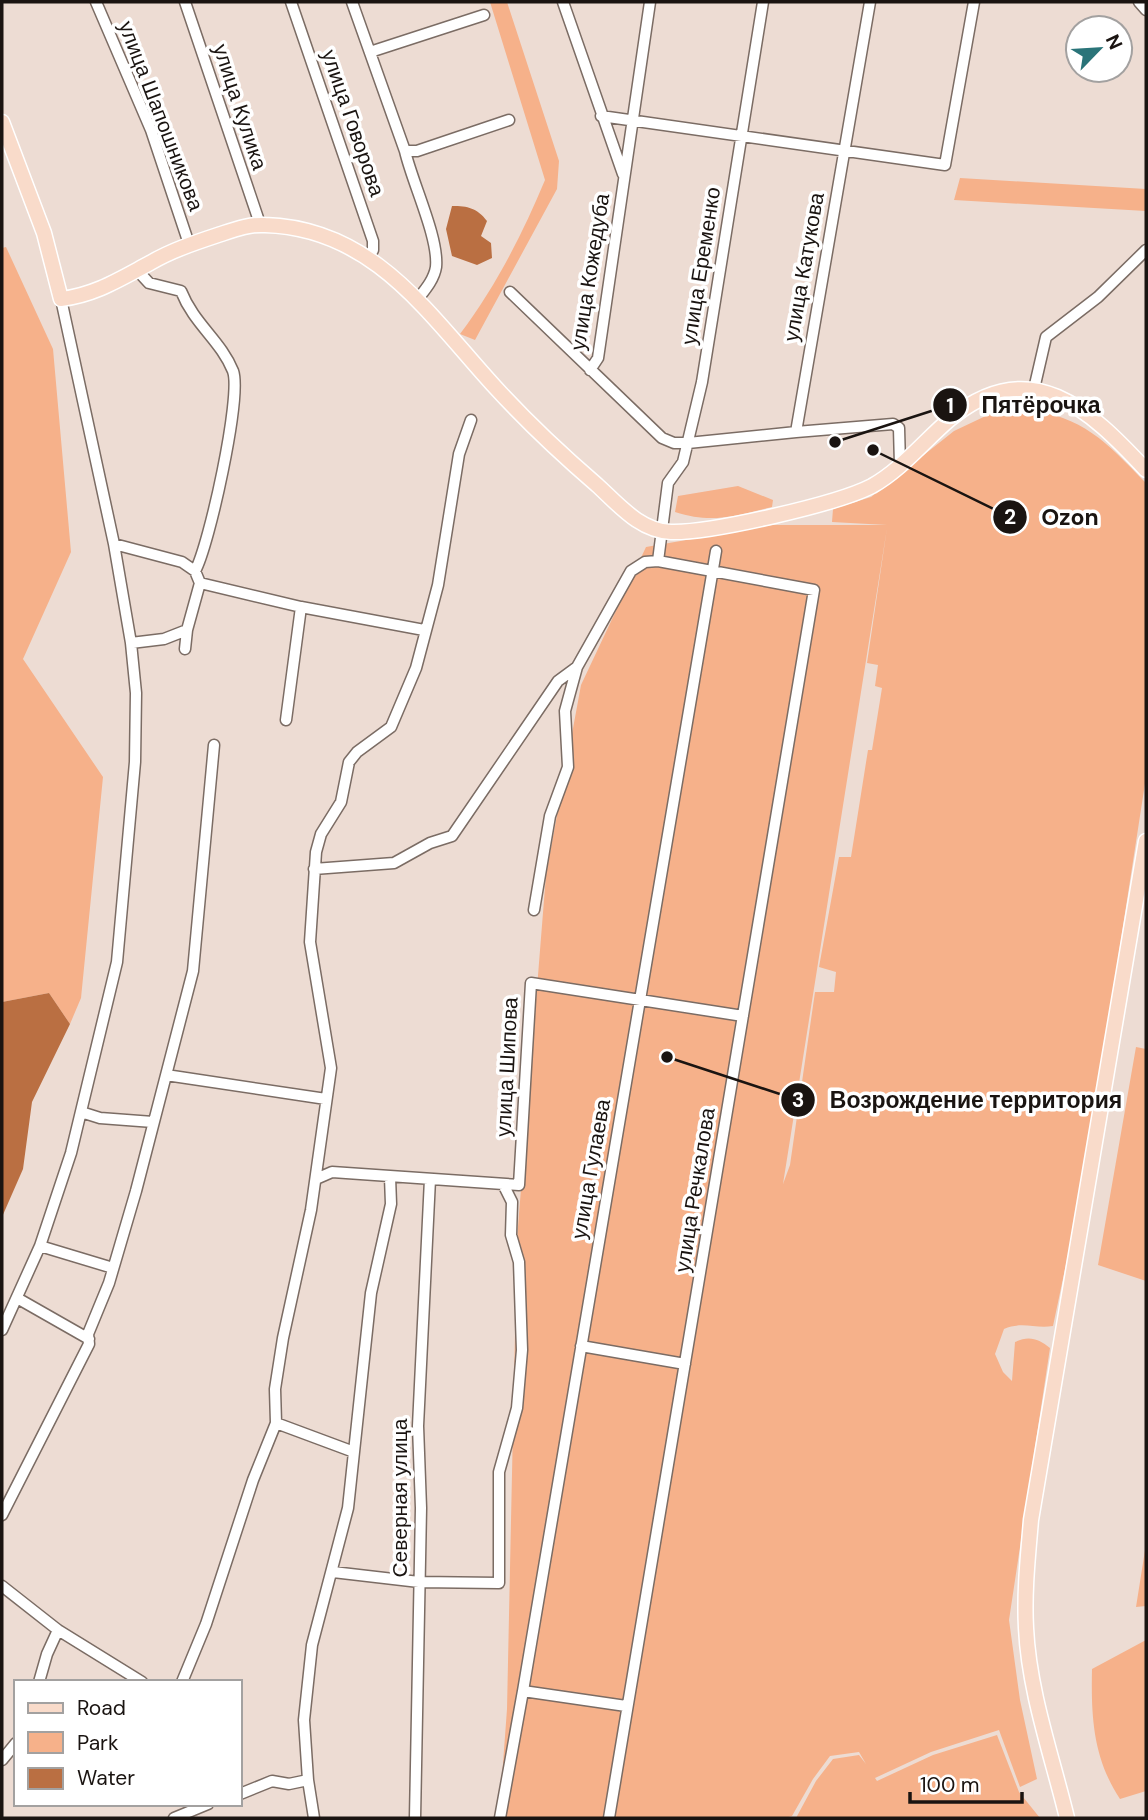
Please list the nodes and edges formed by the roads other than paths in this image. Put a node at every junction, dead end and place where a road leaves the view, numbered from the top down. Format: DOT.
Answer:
graph roads {
  1 [pos="96,2"];
  2 [pos="185,2"];
  3 [pos="291,2"];
  4 [pos="352,2"];
  5 [pos="563,2"];
  6 [pos="650,2"];
  7 [pos="763,2"];
  8 [pos="870,2"];
  9 [pos="974,2"];
  10 [pos="1139,2"];
  11 [pos="1146,10"];
  12 [pos="484,15"];
  13 [pos="370,52"];
  14 [pos="601,116"];
  15 [pos="509,120"];
  16 [pos="632,120"];
  17 [pos="2,122"];
  18 [pos="741,134"];
  19 [pos="405,151"];
  20 [pos="844,151"];
  21 [pos="624,177"];
  22 [pos="260,224"];
  23 [pos="189,244"];
  24 [pos="1146,250"];
  25 [pos="369,257"];
  26 [pos="137,270"];
  27 [pos="510,292"];
  28 [pos="61,299"];
  29 [pos="417,300"];
  30 [pos="590,370"];
  31 [pos="1034,389"];
  32 [pos="471,420"];
  33 [pos="796,432"];
  34 [pos="688,443"];
  35 [pos="900,465"];
  36 [pos="1146,470"];
  37 [pos="663,531"];
  38 [pos="114,544"];
  39 [pos="716,551"];
  40 [pos="658,561"];
  41 [pos="195,571"];
  42 [pos="712,573"];
  43 [pos="200,583"];
  44 [pos="301,607"];
  45 [pos="187,630"];
  46 [pos="424,630"];
  47 [pos="131,643"];
  48 [pos="185,649"];
  49 [pos="577,667"];
  50 [pos="286,720"];
  51 [pos="214,745"];
  52 [pos="1146,841"];
  53 [pos="314,869"];
  54 [pos="534,910"];
  55 [pos="640,999"];
  56 [pos="743,1016"];
  57 [pos="166,1075"];
  58 [pos="326,1099"];
  59 [pos="81,1112"];
  60 [pos="153,1122"];
  61 [pos="390,1177"];
  62 [pos="430,1179"];
  63 [pos="316,1180"];
  64 [pos="504,1186"];
  65 [pos="40,1246"];
  66 [pos="113,1268"];
  67 [pos="17,1298"];
  68 [pos="2,1330"];
  69 [pos="89,1339"];
  70 [pos="581,1346"];
  71 [pos="685,1364"];
  72 [pos="276,1423"];
  73 [pos="354,1452"];
  74 [pos="2,1515"];
  75 [pos="333,1572"];
  76 [pos="419,1582"];
  77 [pos="2,1586"];
  78 [pos="58,1630"];
  79 [pos="40,1680"];
  80 [pos="139,1680"];
  81 [pos="183,1680"];
  82 [pos="523,1691"];
  83 [pos="626,1706"];
  84 [pos="14,1745"];
  85 [pos="2,1760"];
  86 [pos="308,1780"];
  87 [pos="242,1793"];
  88 [pos="201,1806"];
  89 [pos="174,1818"];
  90 [pos="314,1818"];
  91 [pos="415,1818"];
  92 [pos="500,1818"];
  93 [pos="609,1818"];
  94 [pos="1068,1818"];
  1 -- 23 [label="street, улица Шапошникова"];
  2 -- 22 [label="street, улица Кулика"];
  3 -- 25 [label="street, улица Говорова"];
  4 -- 13 [label="street"];
  5 -- 14 [label="street, улица Кожедуба"];
  6 -- 16 [label="street, улица Кожедуба"];
  7 -- 18 [label="street, улица Еременко"];
  8 -- 20 [label="street, улица Катукова"];
  9 -- 20 [label="street"];
  10 -- 11 [label="street"];
  12 -- 13 [label="street"];
  13 -- 19 [label="street"];
  14 -- 16 [label="street"];
  14 -- 21 [label="street, улица Кожедуба"];
  15 -- 19 [label="street"];
  16 -- 18 [label="street"];
  16 -- 21 [label="street, улица Кожедуба"];
  17 -- 28 [label="main road"];
  18 -- 20 [label="street"];
  18 -- 34 [label="street, улица Еременко"];
  19 -- 29 [label="street"];
  20 -- 33 [label="street, улица Катукова"];
  21 -- 30 [label="street, улица Кожедуба"];
  22 -- 23 [label="main road"];
  22 -- 25 [label="main road"];
  23 -- 26 [label="main road"];
  24 -- 31 [label="street"];
  25 -- 29 [label="main road"];
  26 -- 28 [label="main road"];
  26 -- 41 [label="street"];
  27 -- 30 [label="street, улица Кожедуба"];
  28 -- 38 [label="street"];
  29 -- 37 [label="main road"];
  30 -- 34 [label="street, улица Кожедуба"];
  31 -- 35 [label="main road"];
  31 -- 36 [label="main road"];
  32 -- 46 [label="street"];
  33 -- 34 [label="street"];
  33 -- 35 [label="street"];
  34 -- 37 [label="street, улица Еременко"];
  35 -- 37 [label="main road"];
  37 -- 40 [label="street"];
  38 -- 41 [label="street"];
  38 -- 47 [label="street"];
  39 -- 42 [label="street, улица Гулаева"];
  40 -- 42 [label="street, улица Речкалова"];
  40 -- 49 [label="street"];
  41 -- 43 [label="street"];
  42 -- 55 [label="street, улица Гулаева"];
  42 -- 56 [label="street, улица Речкалова"];
  43 -- 44 [label="street"];
  43 -- 45 [label="street"];
  44 -- 46 [label="street"];
  44 -- 50 [label="street"];
  45 -- 47 [label="street"];
  45 -- 48 [label="street"];
  46 -- 53 [label="street"];
  47 -- 59 [label="street"];
  49 -- 53 [label="street"];
  49 -- 54 [label="street"];
  51 -- 57 [label="street"];
  52 -- 94 [label="main road"];
  53 -- 58 [label="street"];
  55 -- 56 [label="street, улица Шипова"];
  55 -- 64 [label="street, улица Шипова"];
  55 -- 70 [label="street, улица Гулаева"];
  56 -- 71 [label="street, улица Речкалова"];
  57 -- 58 [label="street"];
  57 -- 60 [label="street"];
  58 -- 63 [label="street"];
  59 -- 60 [label="street"];
  59 -- 65 [label="street"];
  60 -- 66 [label="street"];
  61 -- 62 [label="street"];
  61 -- 63 [label="street"];
  61 -- 73 [label="street"];
  62 -- 64 [label="street"];
  62 -- 76 [label="street, Северная улица"];
  63 -- 72 [label="street"];
  64 -- 76 [label="street"];
  65 -- 66 [label="street"];
  65 -- 67 [label="street"];
  66 -- 69 [label="street"];
  67 -- 68 [label="street"];
  67 -- 69 [label="street"];
  69 -- 74 [label="street"];
  70 -- 71 [label="street"];
  70 -- 82 [label="street, улица Гулаева"];
  71 -- 83 [label="street, улица Речкалова"];
  72 -- 73 [label="street"];
  72 -- 81 [label="street"];
  73 -- 75 [label="street"];
  75 -- 76 [label="street"];
  75 -- 86 [label="street"];
  76 -- 91 [label="street, Северная улица"];
  77 -- 78 [label="street"];
  78 -- 79 [label="street"];
  78 -- 80 [label="street"];
  82 -- 83 [label="street"];
  82 -- 92 [label="street, улица Гулаева"];
  83 -- 93 [label="street, улица Речкалова"];
  84 -- 85 [label="street"];
  86 -- 87 [label="street"];
  86 -- 90 [label="street"];
  88 -- 89 [label="street"];
}
